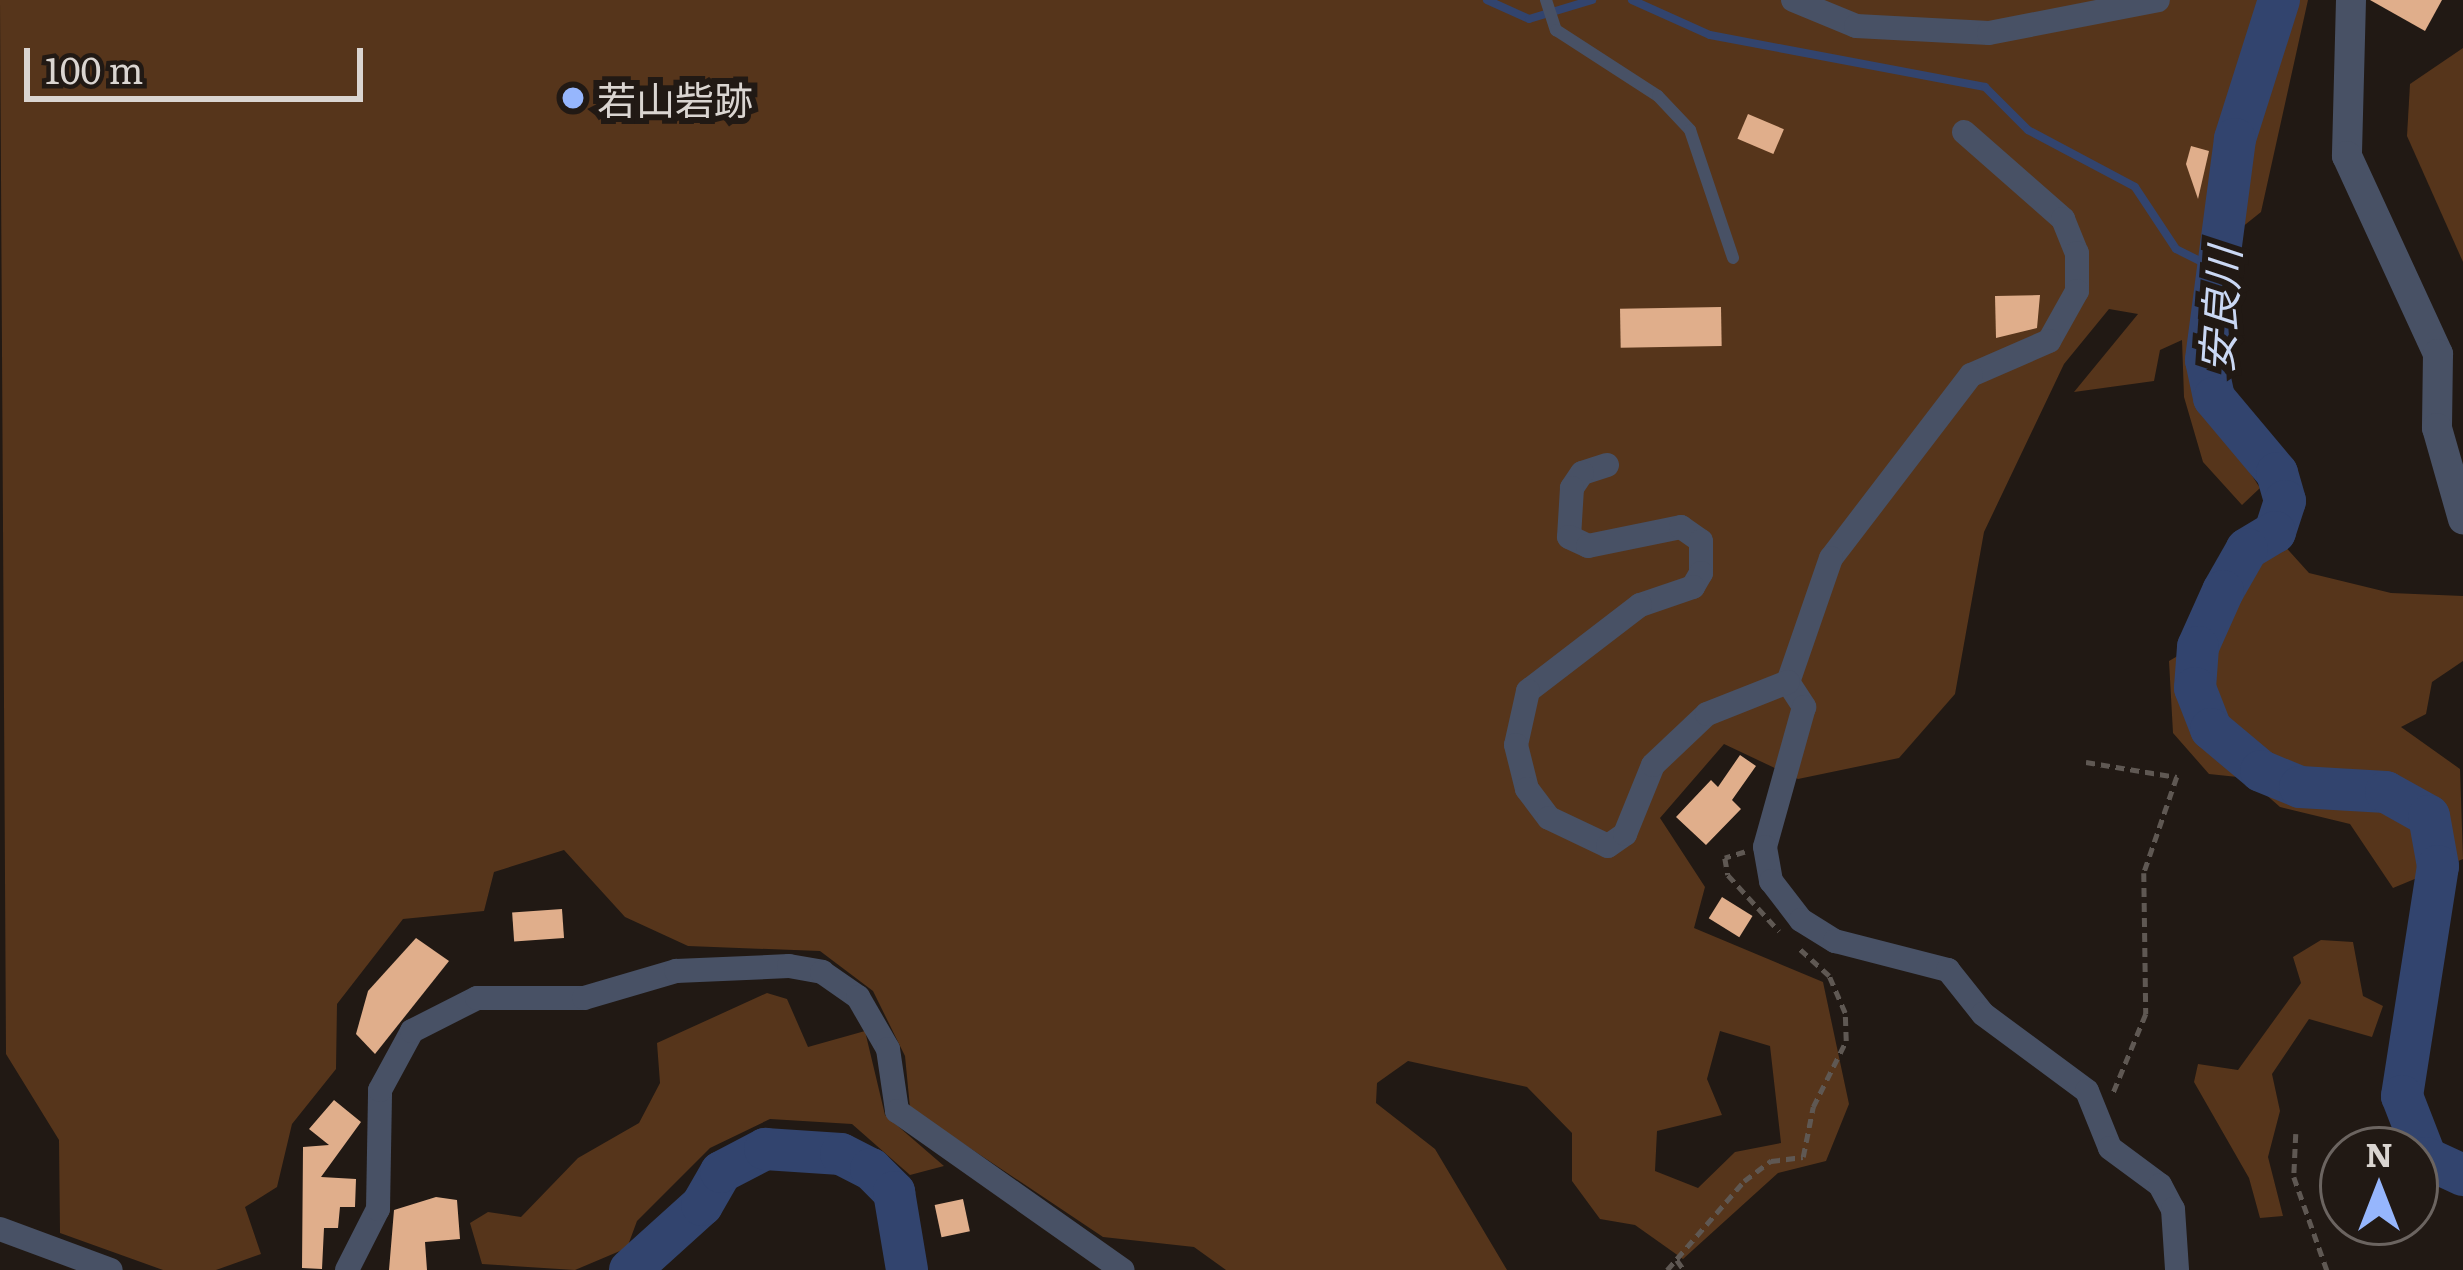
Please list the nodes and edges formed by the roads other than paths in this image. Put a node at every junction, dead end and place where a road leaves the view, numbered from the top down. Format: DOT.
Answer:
graph roads {
  1 [pos="1793,0"];
  2 [pos="2158,0"];
  3 [pos="2351,0"];
  4 [pos="1546,1"];
  5 [pos="1964,132"];
  6 [pos="1733,258"];
  7 [pos="1607,466"];
  8 [pos="2463,519"];
  9 [pos="1788,682"];
  10 [pos="0,1229"];
  11 [pos="110,1270"];
  12 [pos="347,1270"];
  13 [pos="1122,1270"];
  14 [pos="2177,1270"];
  1 -- 2 [label="street"];
  3 -- 8 [label="street"];
  4 -- 6 [label="lane"];
  5 -- 9 [label="street"];
  7 -- 9 [label="street"];
  9 -- 14 [label="street"];
  10 -- 11 [label="street"];
  12 -- 13 [label="street"];
}
